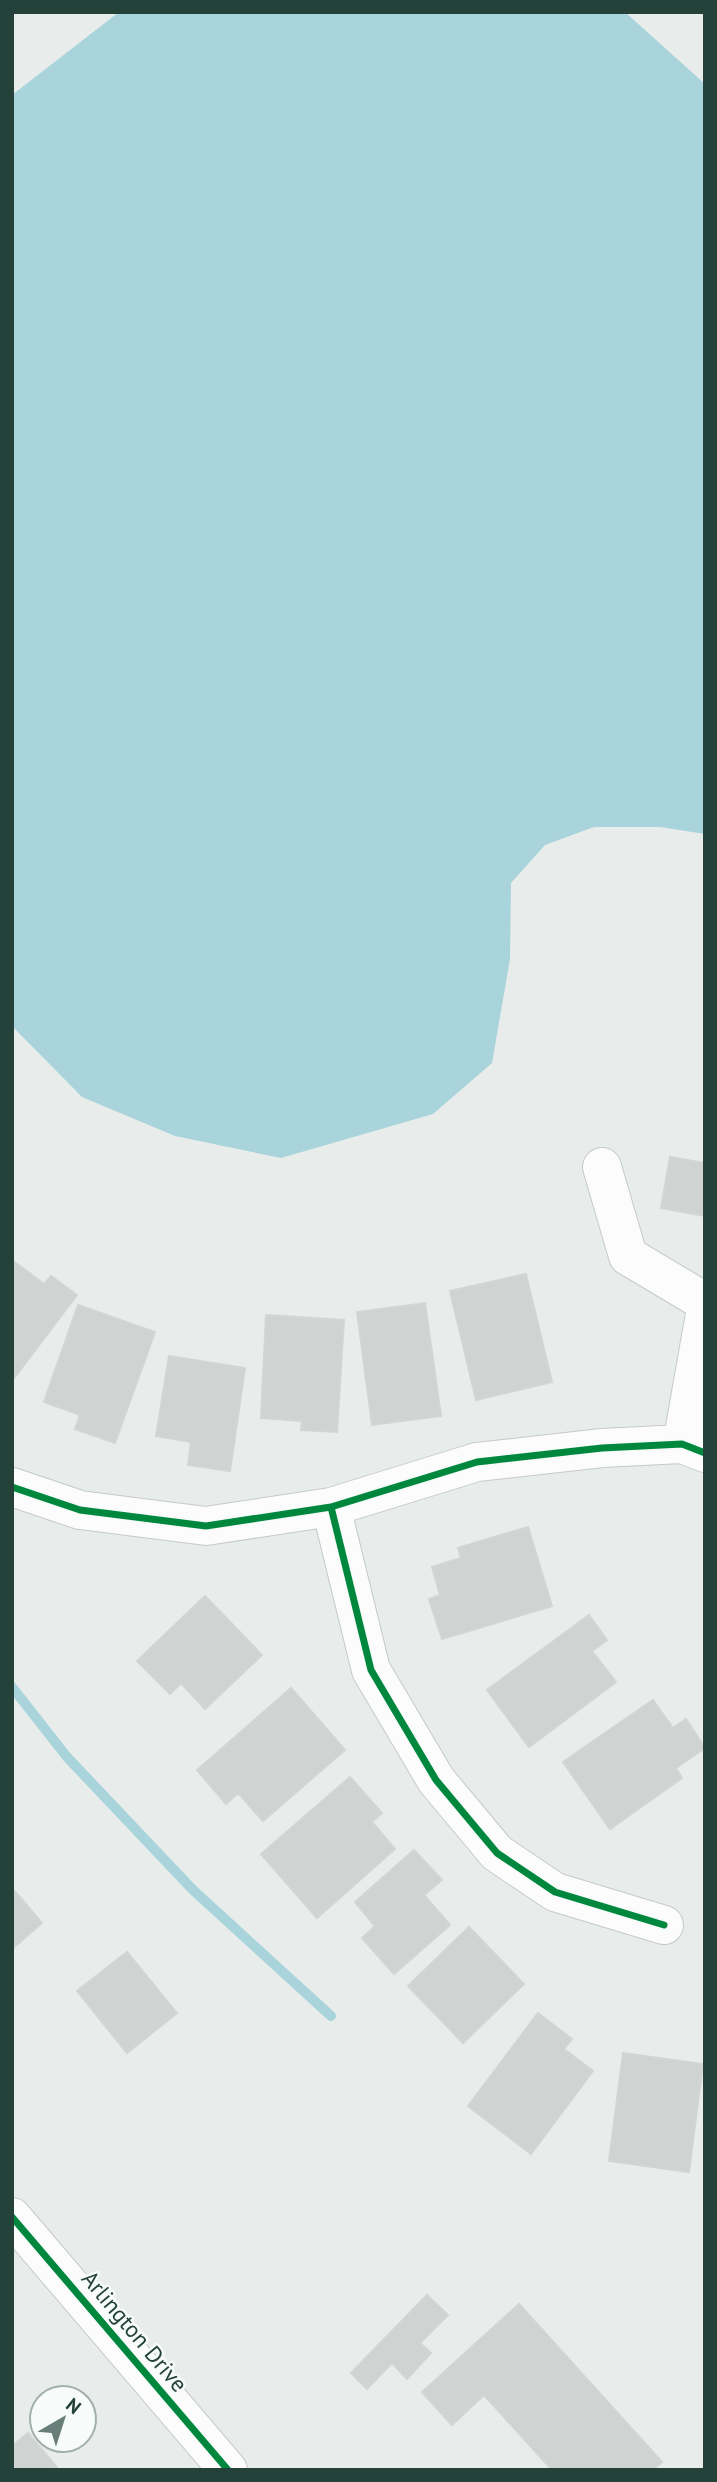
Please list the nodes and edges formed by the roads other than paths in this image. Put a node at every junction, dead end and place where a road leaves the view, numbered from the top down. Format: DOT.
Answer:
graph roads {
  1 [pos="601,1167"];
  2 [pos="705,1302"];
  3 [pos="705,1314"];
  4 [pos="693,1449"];
  5 [pos="16,1499"];
  6 [pos="331,1507"];
  7 [pos="664,1925"];
  8 [pos="12,2217"];
  9 [pos="228,2470"];
  1 -- 2 [label="street"];
  3 -- 4 [label="street"];
  4 -- 6 [label="street"];
  5 -- 6 [label="street"];
  6 -- 7 [label="street"];
  8 -- 9 [label="street, Arlington Drive"];
}
